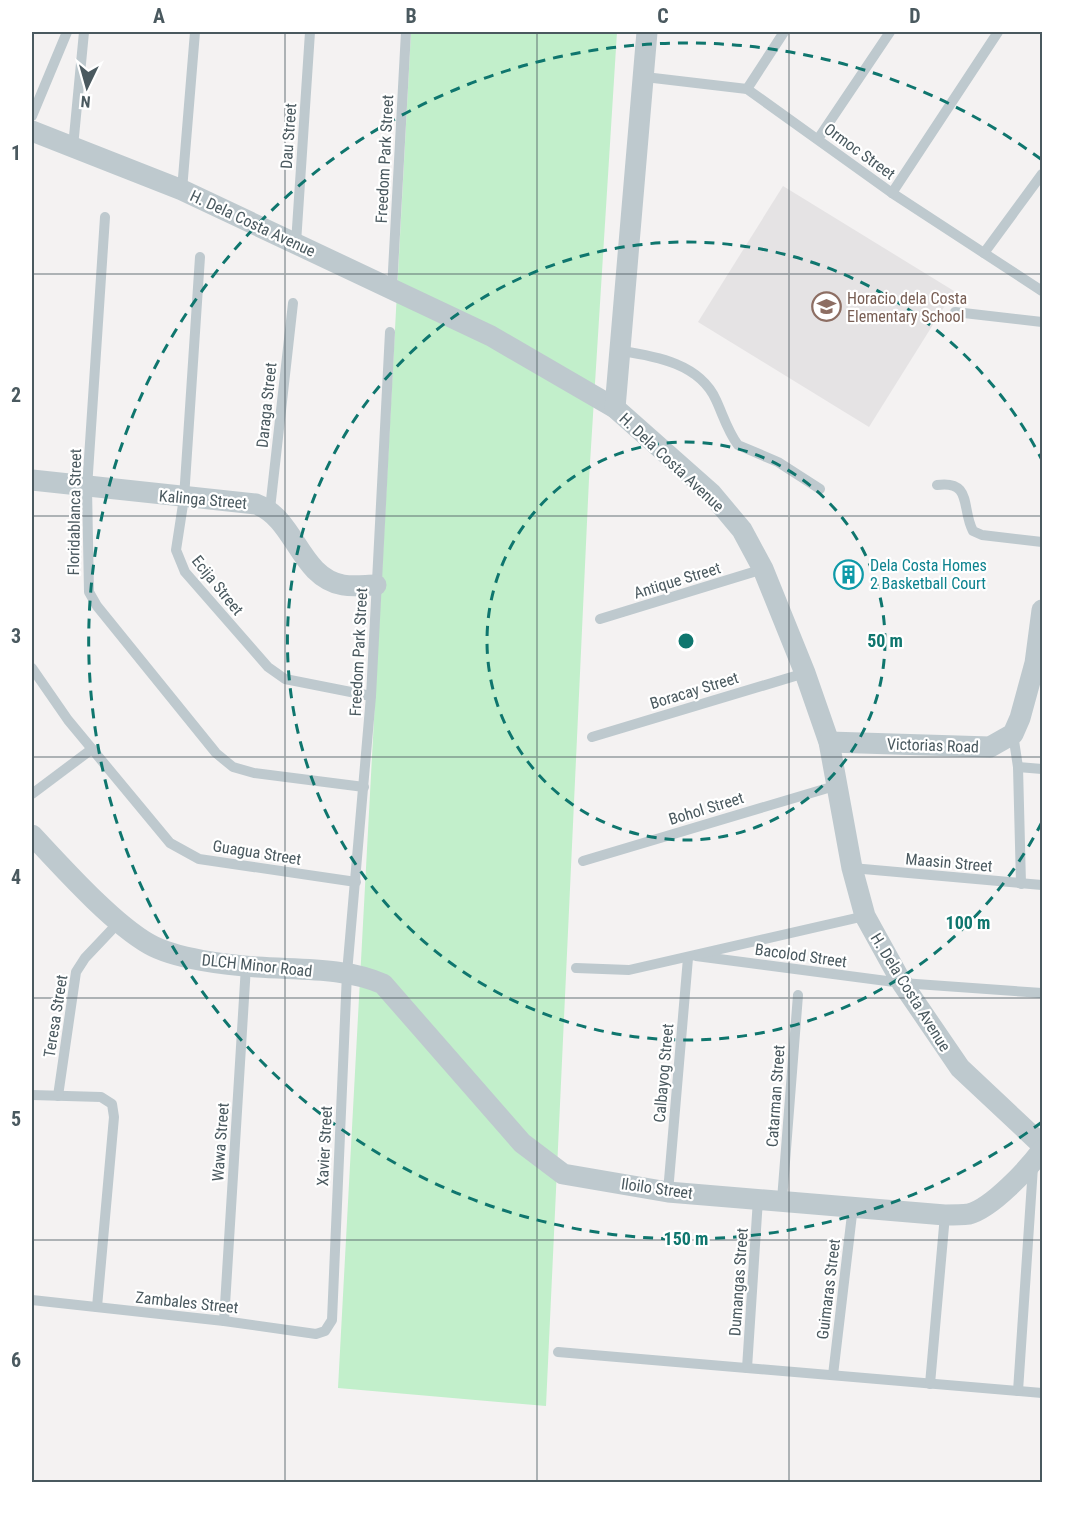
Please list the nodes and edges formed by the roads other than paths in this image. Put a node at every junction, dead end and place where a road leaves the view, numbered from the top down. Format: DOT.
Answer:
graph roads {
  1 [pos="66,32"];
  2 [pos="84,32"];
  3 [pos="195,32"];
  4 [pos="310,32"];
  5 [pos="406,32"];
  6 [pos="647,32"];
  7 [pos="784,32"];
  8 [pos="890,32"];
  9 [pos="998,32"];
  10 [pos="645,77"];
  11 [pos="747,89"];
  12 [pos="32,116"];
  13 [pos="32,131"];
  14 [pos="818,139"];
  15 [pos="73,147"];
  16 [pos="1042,174"];
  17 [pos="182,189"];
  18 [pos="892,193"];
  19 [pos="105,217"];
  20 [pos="296,243"];
  21 [pos="984,253"];
  22 [pos="200,257"];
  23 [pos="392,289"];
  24 [pos="1042,291"];
  25 [pos="292,303"];
  26 [pos="955,312"];
  27 [pos="1042,322"];
  28 [pos="390,332"];
  29 [pos="621,351"];
  30 [pos="615,408"];
  31 [pos="32,480"];
  32 [pos="937,484"];
  33 [pos="87,488"];
  34 [pos="820,489"];
  35 [pos="184,498"];
  36 [pos="270,509"];
  37 [pos="1042,542"];
  38 [pos="763,570"];
  39 [pos="376,585"];
  40 [pos="1042,610"];
  41 [pos="600,620"];
  42 [pos="1039,664"];
  43 [pos="32,668"];
  44 [pos="806,673"];
  45 [pos="372,696"];
  46 [pos="1013,734"];
  47 [pos="592,736"];
  48 [pos="829,742"];
  49 [pos="92,749"];
  50 [pos="1018,767"];
  51 [pos="1042,769"];
  52 [pos="838,785"];
  53 [pos="364,787"];
  54 [pos="32,794"];
  55 [pos="32,835"];
  56 [pos="582,861"];
  57 [pos="852,868"];
  58 [pos="356,882"];
  59 [pos="1021,884"];
  60 [pos="1042,885"];
  61 [pos="865,916"];
  62 [pos="120,921"];
  63 [pos="692,957"];
  64 [pos="246,966"];
  65 [pos="576,968"];
  66 [pos="347,973"];
  67 [pos="902,983"];
  68 [pos="1042,993"];
  69 [pos="798,995"];
  70 [pos="32,1095"];
  71 [pos="58,1096"];
  72 [pos="1039,1152"];
  73 [pos="668,1191"];
  74 [pos="758,1199"];
  75 [pos="782,1200"];
  76 [pos="853,1206"];
  77 [pos="945,1215"];
  78 [pos="32,1300"];
  79 [pos="97,1307"];
  80 [pos="224,1320"];
  81 [pos="332,1320"];
  82 [pos="558,1352"];
  83 [pos="747,1368"];
  84 [pos="833,1375"];
  85 [pos="930,1384"];
  86 [pos="1018,1391"];
  87 [pos="1042,1393"];
  1 -- 12 [label="lane"];
  2 -- 15 [label="lane"];
  3 -- 17 [label="lane"];
  4 -- 20 [label="lane, Dau Street"];
  5 -- 23 [label="lane, Freedom Park Street"];
  6 -- 10 [label="street"];
  7 -- 11 [label="lane"];
  8 -- 14 [label="lane"];
  9 -- 18 [label="lane"];
  10 -- 11 [label="lane, Ormoc Street"];
  10 -- 29 [label="street"];
  11 -- 14 [label="lane, Ormoc Street"];
  13 -- 15 [label="street, H. Dela Costa Avenue"];
  14 -- 18 [label="lane, Ormoc Street"];
  15 -- 17 [label="street, H. Dela Costa Avenue"];
  16 -- 21 [label="lane"];
  17 -- 20 [label="street, H. Dela Costa Avenue"];
  18 -- 21 [label="lane, Ormoc Street"];
  19 -- 33 [label="lane, Floridablanca Street"];
  20 -- 23 [label="street, H. Dela Costa Avenue"];
  21 -- 24 [label="lane, Ormoc Street"];
  22 -- 35 [label="lane, Ecija Street"];
  23 -- 30 [label="street, H. Dela Costa Avenue"];
  25 -- 36 [label="lane, Daraga Street"];
  26 -- 27 [label="lane"];
  28 -- 39 [label="lane, Freedom Park Street"];
  29 -- 30 [label="street"];
  29 -- 34 [label="lane"];
  30 -- 38 [label="street, H. Dela Costa Avenue"];
  31 -- 33 [label="street, Kalinga Street"];
  32 -- 37 [label="lane"];
  33 -- 35 [label="street, Kalinga Street"];
  33 -- 53 [label="lane, Floridablanca Street"];
  35 -- 36 [label="street, Kalinga Street"];
  35 -- 45 [label="lane, Ecija Street"];
  36 -- 39 [label="street, Kalinga Street"];
  38 -- 41 [label="lane, Antique Street"];
  38 -- 44 [label="street, H. Dela Costa Avenue"];
  39 -- 45 [label="lane, Freedom Park Street"];
  40 -- 42 [label="street"];
  42 -- 46 [label="street"];
  43 -- 49 [label="lane, Guagua Street"];
  44 -- 47 [label="lane, Boracay Street"];
  44 -- 48 [label="street, H. Dela Costa Avenue"];
  45 -- 53 [label="lane, Freedom Park Street"];
  46 -- 48 [label="street, Victorias Road"];
  46 -- 50 [label="lane"];
  48 -- 52 [label="street, H. Dela Costa Avenue"];
  49 -- 54 [label="lane"];
  49 -- 58 [label="lane, Guagua Street"];
  50 -- 51 [label="lane"];
  50 -- 59 [label="lane"];
  52 -- 56 [label="lane, Bohol Street"];
  52 -- 57 [label="street, H. Dela Costa Avenue"];
  53 -- 58 [label="lane, Freedom Park Street"];
  55 -- 62 [label="street, DLCH Minor Road"];
  57 -- 59 [label="lane, Maasin Street"];
  57 -- 61 [label="street, H. Dela Costa Avenue"];
  58 -- 66 [label="lane, Freedom Park Street"];
  59 -- 60 [label="lane, Maasin Street"];
  61 -- 63 [label="lane, Bacolod Street"];
  61 -- 67 [label="street, H. Dela Costa Avenue"];
  62 -- 64 [label="street, DLCH Minor Road"];
  62 -- 71 [label="lane, Teresa Street"];
  63 -- 65 [label="lane, Bacolod Street"];
  63 -- 67 [label="lane, Bacolod Street"];
  63 -- 73 [label="lane, Calbayog Street"];
  64 -- 66 [label="street, DLCH Minor Road"];
  64 -- 80 [label="lane, Wawa Street"];
  66 -- 73 [label="street, Iloilo Street"];
  66 -- 81 [label="lane, Xavier Street"];
  67 -- 68 [label="lane, Bacolod Street"];
  67 -- 72 [label="street, H. Dela Costa Avenue"];
  69 -- 75 [label="lane, Catarman Street"];
  70 -- 71 [label="lane"];
  71 -- 79 [label="lane"];
  72 -- 77 [label="street, Iloilo Street"];
  72 -- 86 [label="lane"];
  73 -- 74 [label="street, Iloilo Street"];
  74 -- 75 [label="street, Iloilo Street"];
  74 -- 83 [label="lane, Dumangas Street"];
  75 -- 76 [label="street, Iloilo Street"];
  76 -- 77 [label="street, Iloilo Street"];
  76 -- 84 [label="lane, Guimaras Street"];
  77 -- 85 [label="lane"];
  78 -- 79 [label="lane, Zambales Street"];
  79 -- 80 [label="lane, Zambales Street"];
  80 -- 81 [label="lane, Zambales Street"];
  82 -- 83 [label="lane"];
  83 -- 84 [label="lane"];
  84 -- 85 [label="lane"];
  85 -- 86 [label="lane"];
  86 -- 87 [label="lane"];
}
